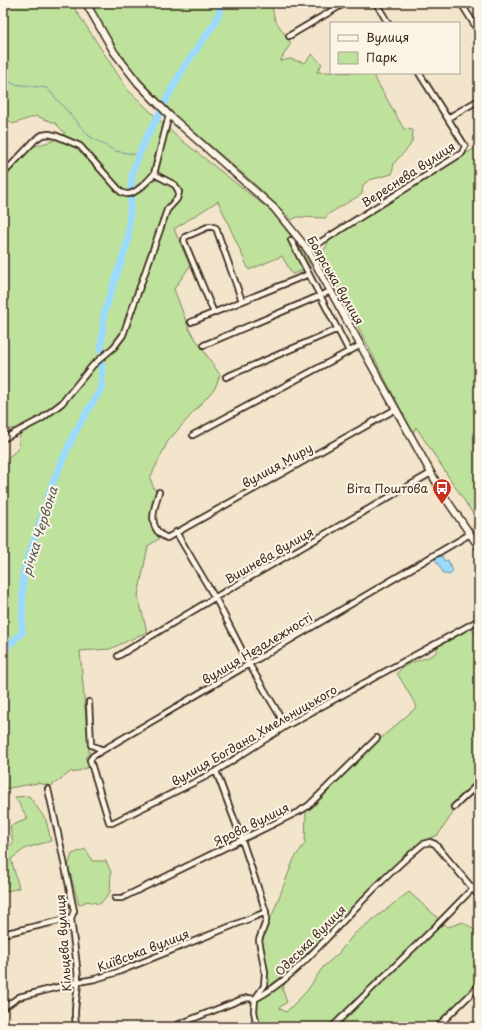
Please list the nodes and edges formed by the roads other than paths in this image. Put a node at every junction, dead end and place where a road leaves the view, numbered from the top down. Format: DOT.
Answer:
graph roads {
  1 [pos="86,3"];
  2 [pos="345,3"];
  3 [pos="376,3"];
  4 [pos="461,3"];
  5 [pos="387,22"];
  6 [pos="479,32"];
  7 [pos="289,36"];
  8 [pos="420,74"];
  9 [pos="479,100"];
  10 [pos="170,115"];
  11 [pos="448,118"];
  12 [pos="3,174"];
  13 [pos="154,174"];
  14 [pos="291,240"];
  15 [pos="308,250"];
  16 [pos="309,274"];
  17 [pos="330,291"];
  18 [pos="320,295"];
  19 [pos="242,301"];
  20 [pos="214,313"];
  21 [pos="192,322"];
  22 [pos="338,329"];
  23 [pos="204,345"];
  24 [pos="361,345"];
  25 [pos="350,351"];
  26 [pos="226,376"];
  27 [pos="396,409"];
  28 [pos="193,435"];
  29 [pos="3,439"];
  30 [pos="431,473"];
  31 [pos="159,492"];
  32 [pos="176,532"];
  33 [pos="470,534"];
  34 [pos="479,547"];
  35 [pos="214,598"];
  36 [pos="479,620"];
  37 [pos="118,656"];
  38 [pos="249,664"];
  39 [pos="89,702"];
  40 [pos="286,726"];
  41 [pos="377,738"];
  42 [pos="103,750"];
  43 [pos="216,771"];
  44 [pos="479,782"];
  45 [pos="48,789"];
  46 [pos="454,807"];
  47 [pos="242,840"];
  48 [pos="479,884"];
  49 [pos="473,888"];
  50 [pos="479,896"];
  51 [pos="115,898"];
  52 [pos="266,912"];
  53 [pos="71,918"];
  54 [pos="3,934"];
  55 [pos="78,982"];
  56 [pos="479,986"];
  57 [pos="255,1000"];
  58 [pos="3,1008"];
  59 [pos="77,1027"];
  60 [pos="172,1027"];
  61 [pos="257,1027"];
  62 [pos="332,1027"];
  63 [pos="437,1027"];
  1 -- 10 [label="street, Боярська вулиця"];
  2 -- 7 [label="street"];
  3 -- 5 [label="street"];
  4 -- 6 [label="street"];
  8 -- 11 [label="street, Вереснева вулиця"];
  9 -- 11 [label="street"];
  10 -- 13 [label="street"];
  10 -- 15 [label="street, Боярська вулиця"];
  11 -- 15 [label="street, Вереснева вулиця"];
  12 -- 13 [label="street"];
  13 -- 29 [label="street"];
  14 -- 16 [label="street"];
  15 -- 17 [label="street, Боярська вулиця"];
  16 -- 18 [label="street"];
  16 -- 19 [label="street"];
  17 -- 18 [label="street"];
  17 -- 24 [label="street, Боярська вулиця"];
  18 -- 22 [label="street"];
  18 -- 23 [label="street"];
  19 -- 20 [label="street"];
  19 -- 20 [label="street"];
  20 -- 21 [label="street"];
  22 -- 25 [label="street"];
  22 -- 26 [label="street"];
  24 -- 25 [label="street"];
  24 -- 27 [label="street, Боярська вулиця"];
  25 -- 28 [label="street"];
  27 -- 30 [label="street, Боярська вулиця"];
  27 -- 32 [label="street, вулиця Миру"];
  30 -- 33 [label="street, Боярська вулиця"];
  30 -- 35 [label="street, Вишнева вулиця"];
  31 -- 32 [label="street, вулиця Миру"];
  32 -- 35 [label="street"];
  33 -- 34 [label="street, Боярська вулиця"];
  33 -- 38 [label="street, вулиця Незалежності"];
  35 -- 37 [label="street, Вишнева вулиця"];
  35 -- 38 [label="street"];
  36 -- 40 [label="street, вулиця Богдана Хмельницького"];
  38 -- 40 [label="street"];
  38 -- 42 [label="street, вулиця Незалежності"];
  39 -- 42 [label="street"];
  40 -- 43 [label="street, вулиця Богдана Хмельницького"];
  41 -- 47 [label="street, Ярова вулиця"];
  42 -- 43 [label="street, вулиця Богдана Хмельницького"];
  43 -- 47 [label="street"];
  44 -- 46 [label="street"];
  45 -- 53 [label="street, Кільцева вулиця"];
  47 -- 51 [label="street, Ярова вулиця"];
  47 -- 52 [label="street"];
  48 -- 49 [label="street"];
  49 -- 50 [label="street, Одеська вулиця"];
  49 -- 57 [label="street, Одеська вулиця"];
  49 -- 62 [label="street"];
  52 -- 55 [label="street, Київська вулиця"];
  52 -- 57 [label="street"];
  53 -- 54 [label="street"];
  53 -- 55 [label="street, Кільцева вулиця"];
  55 -- 58 [label="street, Київська вулиця"];
  55 -- 59 [label="street, Кільцева вулиця"];
  56 -- 63 [label="street"];
  57 -- 60 [label="street, Одеська вулиця"];
  57 -- 61 [label="street"];
}
